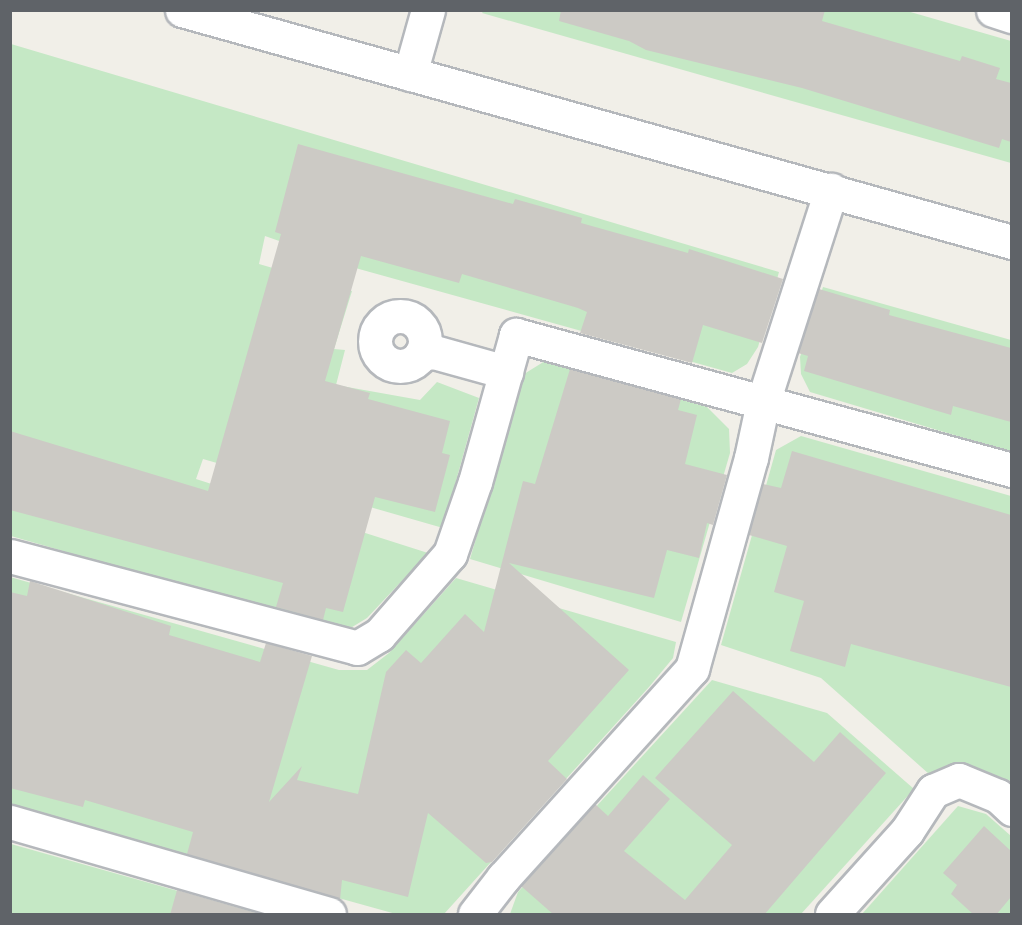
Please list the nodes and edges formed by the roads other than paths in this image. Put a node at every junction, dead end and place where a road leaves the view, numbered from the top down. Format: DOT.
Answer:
graph roads {
  1 [pos="182,10"];
  2 [pos="428,10"];
  3 [pos="410,74"];
  4 [pos="831,190"];
  5 [pos="1011,242"];
  6 [pos="421,354"];
  7 [pos="506,372"];
  8 [pos="763,402"];
  9 [pos="1011,470"];
  10 [pos="10,556"];
  11 [pos="1011,809"];
  12 [pos="10,822"];
  13 [pos="329,915"];
  14 [pos="476,915"];
  15 [pos="832,915"];
  1 -- 3 [label="street"];
  2 -- 3 [label="street"];
  3 -- 4 [label="street"];
  4 -- 5 [label="street"];
  4 -- 8 [label="street"];
  6 -- 7 [label="street"];
  7 -- 8 [label="street"];
  7 -- 10 [label="street"];
  8 -- 9 [label="street"];
  8 -- 14 [label="street"];
  11 -- 15 [label="street"];
  12 -- 13 [label="street"];
}
